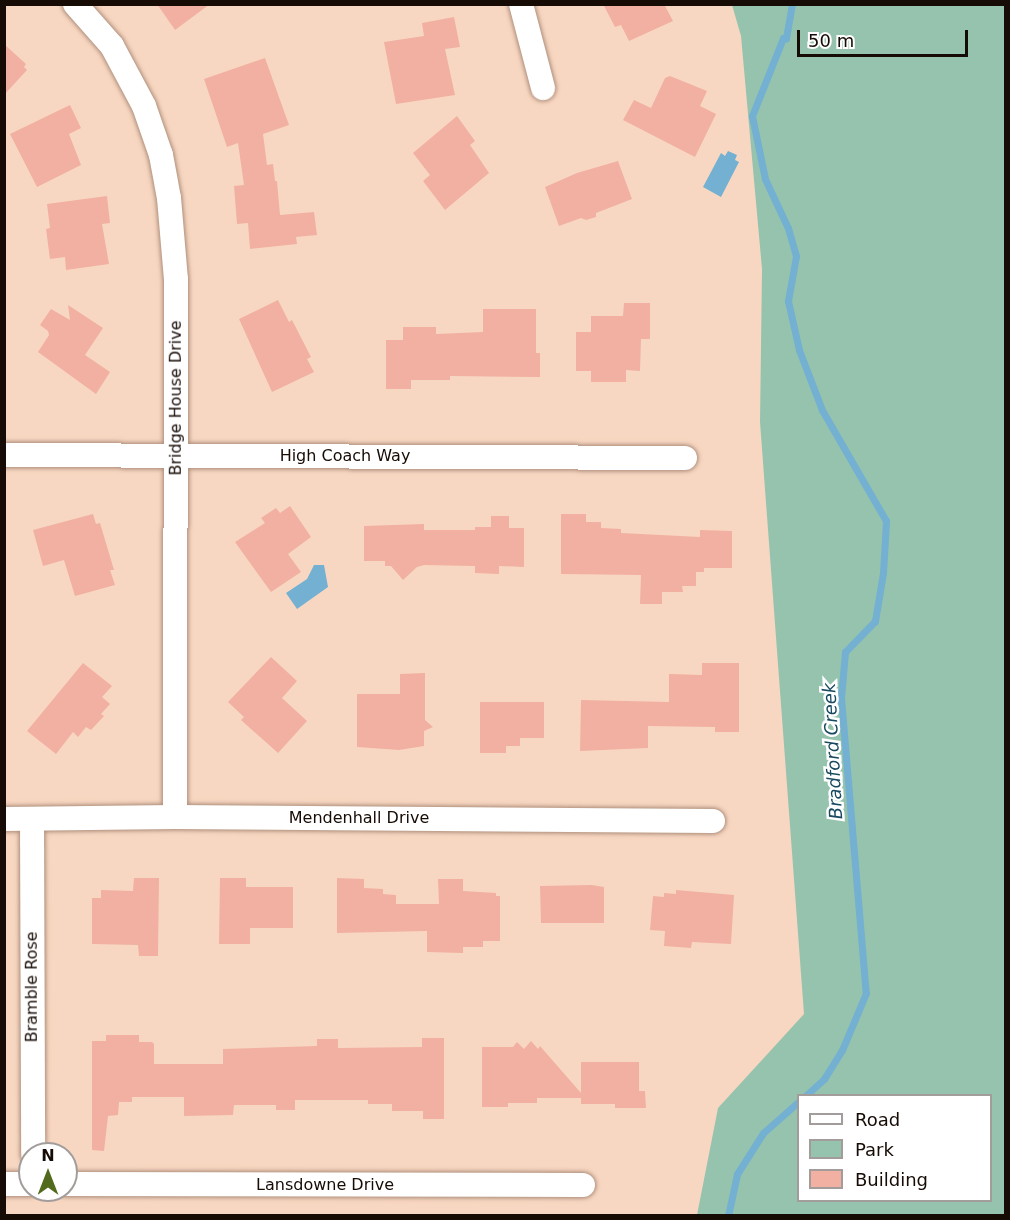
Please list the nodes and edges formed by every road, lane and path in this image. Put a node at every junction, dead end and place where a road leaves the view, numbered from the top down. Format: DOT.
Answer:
graph roads {
  1 [pos="75,4"];
  2 [pos="521,4"];
  3 [pos="543,88"];
  4 [pos="4,455"];
  5 [pos="175,455"];
  6 [pos="685,458"];
  7 [pos="175,817"];
  8 [pos="4,819"];
  9 [pos="32,819"];
  10 [pos="713,821"];
  11 [pos="33,1142"];
  12 [pos="78,1184"];
  13 [pos="583,1185"];
  1 -- 5 [label="street, Bridge House Drive"];
  2 -- 3 [label="street"];
  4 -- 5 [label="street, High Coach Way"];
  5 -- 6 [label="street, High Coach Way"];
  5 -- 7 [label="street, Bridge House Drive"];
  7 -- 9 [label="street, Mendenhall Drive"];
  7 -- 10 [label="street, Mendenhall Drive"];
  8 -- 9 [label="street, Mendenhall Drive"];
  9 -- 11 [label="street, Bramble Rose"];
  12 -- 13 [label="street, Lansdowne Drive"];
}
